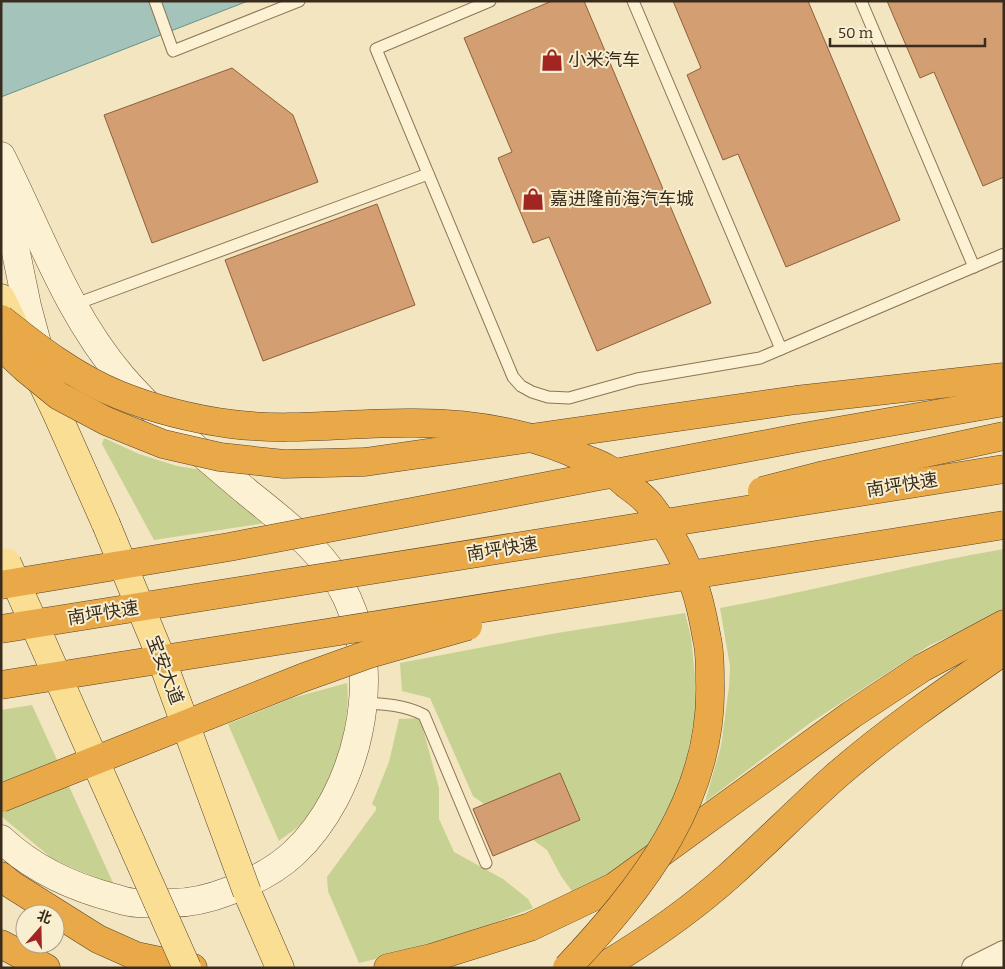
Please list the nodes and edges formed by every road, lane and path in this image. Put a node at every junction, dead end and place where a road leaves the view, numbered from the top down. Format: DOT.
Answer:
graph roads {
  1 [pos="155,1"];
  2 [pos="299,1"];
  3 [pos="490,1"];
  4 [pos="633,1"];
  5 [pos="861,1"];
  6 [pos="1,156"];
  7 [pos="428,174"];
  8 [pos="1,180"];
  9 [pos="1004,254"];
  10 [pos="974,267"];
  11 [pos="1,298"];
  12 [pos="74,305"];
  13 [pos="1,319"];
  14 [pos="1,346"];
  15 [pos="781,349"];
  16 [pos="1004,377"];
  17 [pos="1004,402"];
  18 [pos="57,414"];
  19 [pos="1004,436"];
  20 [pos="1004,468"];
  21 [pos="1004,526"];
  22 [pos="612,531"];
  23 [pos="3,564"];
  24 [pos="620,586"];
  25 [pos="1004,624"];
  26 [pos="1,629"];
  27 [pos="1004,651"];
  28 [pos="1,685"];
  29 [pos="364,702"];
  30 [pos="1,798"];
  31 [pos="1,839"];
  32 [pos="486,863"];
  33 [pos="5,887"];
  34 [pos="247,892"];
  35 [pos="23,904"];
  36 [pos="65,926"];
  37 [pos="98,939"];
  38 [pos="1,944"];
  39 [pos="1004,953"];
  40 [pos="46,968"];
  41 [pos="187,968"];
  42 [pos="193,968"];
  43 [pos="273,968"];
  44 [pos="280,968"];
  45 [pos="388,968"];
  46 [pos="567,968"];
  47 [pos="600,968"];
  48 [pos="974,968"];
  1 -- 2 [label="lane"];
  3 -- 7 [label="lane"];
  4 -- 15 [label="lane"];
  5 -- 10 [label="lane"];
  6 -- 12 [label="main road"];
  7 -- 12 [label="lane"];
  7 -- 15 [label="lane"];
  8 -- 18 [label="main road"];
  9 -- 10 [label="lane"];
  10 -- 15 [label="lane"];
  11 -- 18 [label="main road, 宝安大道"];
  12 -- 29 [label="main road"];
  13 -- 46 [label="highway, bridge"];
  14 -- 16 [label="highway, bridge"];
  17 -- 23 [label="highway, bridge"];
  18 -- 34 [label="main road, 宝安大道, bridge"];
  19 -- 22 [label="highway, bridge"];
  20 -- 22 [label="highway, 南坪快速, bridge"];
  21 -- 24 [label="highway, bridge"];
  22 -- 26 [label="highway, 南坪快速, bridge"];
  23 -- 41 [label="main road, bridge"];
  24 -- 28 [label="highway, bridge"];
  24 -- 30 [label="highway, bridge"];
  25 -- 45 [label="highway"];
  27 -- 47 [label="highway"];
  29 -- 31 [label="main road"];
  29 -- 32 [label="lane"];
  33 -- 35 [label="highway"];
  33 -- 37 [label="highway"];
  34 -- 43 [label="main road, 宝安大道"];
  34 -- 44 [label="main road"];
  36 -- 37 [label="highway"];
  37 -- 42 [label="highway"];
  38 -- 40 [label="highway"];
  39 -- 48 [label="street"];
}
